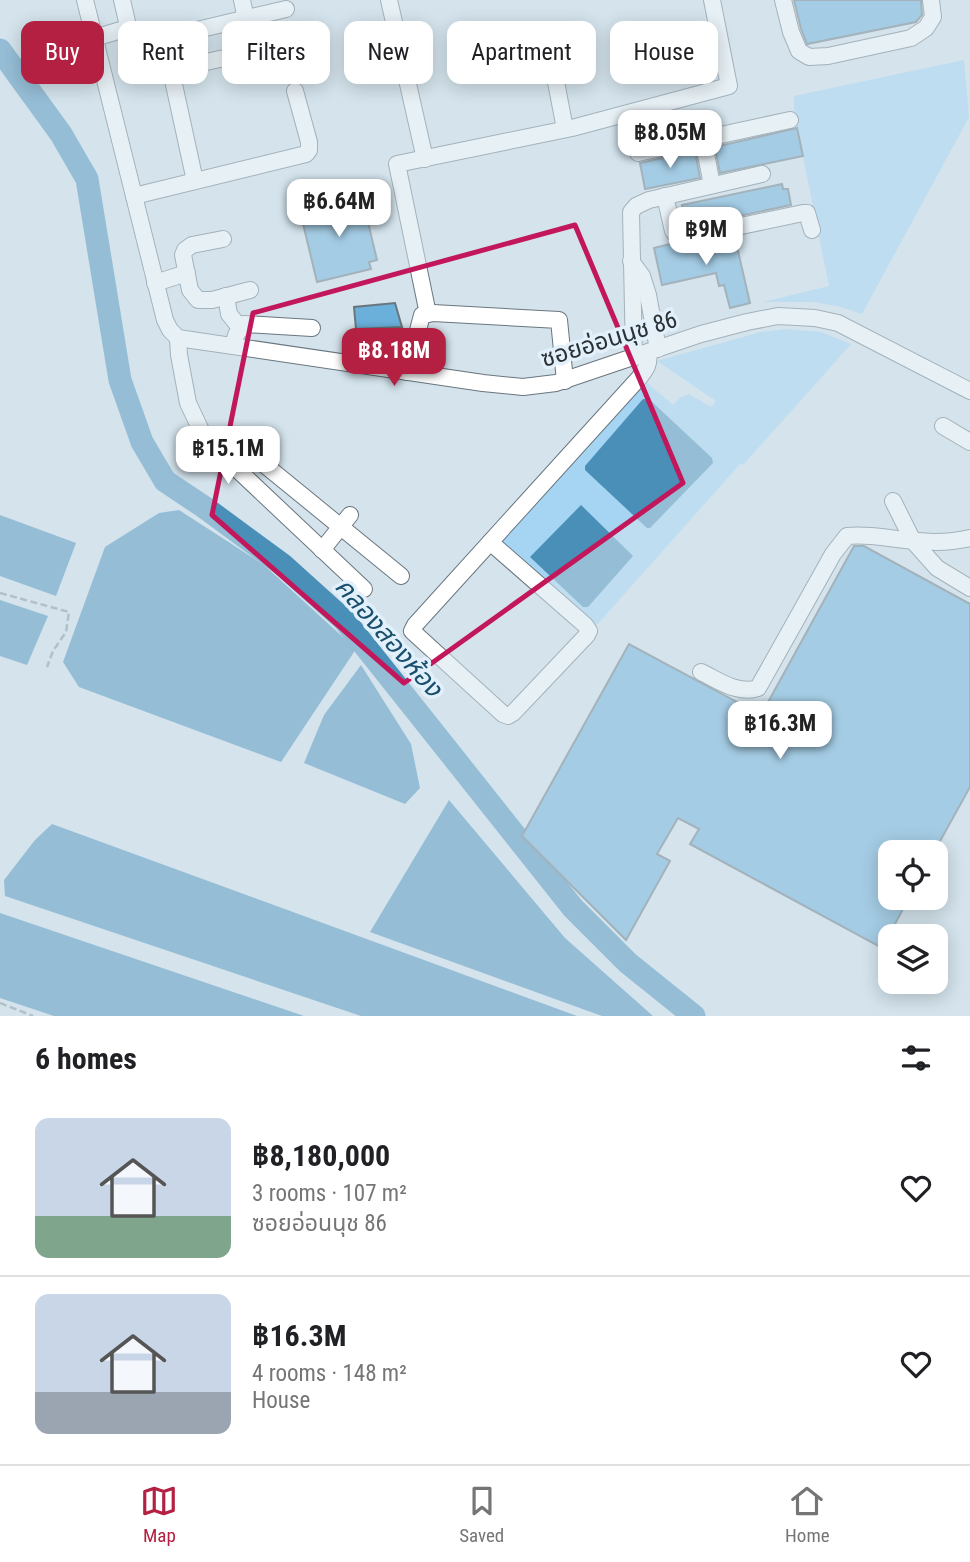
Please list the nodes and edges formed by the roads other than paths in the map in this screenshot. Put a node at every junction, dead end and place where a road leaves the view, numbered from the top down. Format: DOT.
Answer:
graph roads {
  1 [pos="85,0"];
  2 [pos="122,0"];
  3 [pos="242,0"];
  4 [pos="389,0"];
  5 [pos="712,0"];
  6 [pos="783,0"];
  7 [pos="932,0"];
  8 [pos="286,9"];
  9 [pos="246,19"];
  10 [pos="90,21"];
  11 [pos="126,21"];
  12 [pos="208,28"];
  13 [pos="222,58"];
  14 [pos="104,77"];
  15 [pos="556,84"];
  16 [pos="295,92"];
  17 [pos="790,120"];
  18 [pos="565,129"];
  19 [pos="702,139"];
  20 [pos="638,153"];
  21 [pos="425,159"];
  22 [pos="762,174"];
  23 [pos="195,181"];
  24 [pos="712,185"];
  25 [pos="134,196"];
  26 [pos="665,196"];
  27 [pos="813,230"];
  28 [pos="223,239"];
  29 [pos="631,261"];
  30 [pos="187,273"];
  31 [pos="155,283"];
  32 [pos="250,290"];
  33 [pos="226,296"];
  34 [pos="428,314"];
  35 [pos="241,329"];
  36 [pos="178,338"];
  37 [pos="233,346"];
  38 [pos="647,353"];
  39 [pos="290,355"];
  40 [pos="407,372"];
  41 [pos="565,381"];
  42 [pos="970,391"];
  43 [pos="943,426"];
  44 [pos="970,442"];
  45 [pos="260,461"];
  46 [pos="893,501"];
  47 [pos="345,521"];
  48 [pos="970,538"];
  49 [pos="913,541"];
  50 [pos="490,542"];
  51 [pos="322,550"];
  52 [pos="401,576"];
  53 [pos="970,588"];
  54 [pos="364,589"];
  55 [pos="701,672"];
  1 -- 10 [label="street"];
  2 -- 11 [label="street"];
  3 -- 9 [label="street"];
  4 -- 21 [label="street"];
  5 -- 18 [label="street"];
  6 -- 7 [label="street"];
  8 -- 9 [label="street"];
  9 -- 12 [label="street"];
  13 -- 23 [label="street"];
  14 -- 25 [label="street"];
  15 -- 18 [label="street"];
  16 -- 23 [label="street"];
  17 -- 19 [label="street"];
  18 -- 21 [label="street"];
  19 -- 20 [label="street"];
  19 -- 24 [label="street"];
  21 -- 34 [label="street"];
  22 -- 24 [label="street"];
  23 -- 25 [label="street"];
  24 -- 26 [label="street"];
  25 -- 31 [label="street"];
  26 -- 27 [label="street"];
  26 -- 29 [label="street"];
  28 -- 30 [label="street"];
  29 -- 38 [label="street"];
  29 -- 38 [label="street"];
  30 -- 31 [label="street"];
  30 -- 33 [label="street"];
  31 -- 36 [label="street"];
  32 -- 33 [label="street"];
  33 -- 35 [label="street"];
  34 -- 40 [label="street"];
  34 -- 41 [label="street"];
  35 -- 37 [label="street"];
  35 -- 39 [label="street"];
  36 -- 37 [label="street, ซอยอ่อนนุช 86"];
  36 -- 51 [label="street"];
  37 -- 39 [label="street, ซอยอ่อนนุช 86"];
  38 -- 41 [label="street, ซอยอ่อนนุช 86"];
  38 -- 42 [label="street, ซอยอ่อนนุช 86"];
  38 -- 50 [label="street"];
  39 -- 40 [label="street, ซอยอ่อนนุช 86"];
  40 -- 41 [label="street, ซอยอ่อนนุช 86"];
  43 -- 44 [label="street"];
  45 -- 47 [label="street"];
  46 -- 49 [label="street"];
  47 -- 51 [label="street"];
  47 -- 52 [label="street"];
  48 -- 49 [label="street"];
  49 -- 53 [label="street"];
  49 -- 55 [label="street"];
  50 -- 50 [label="street"];
  51 -- 54 [label="street"];
}
